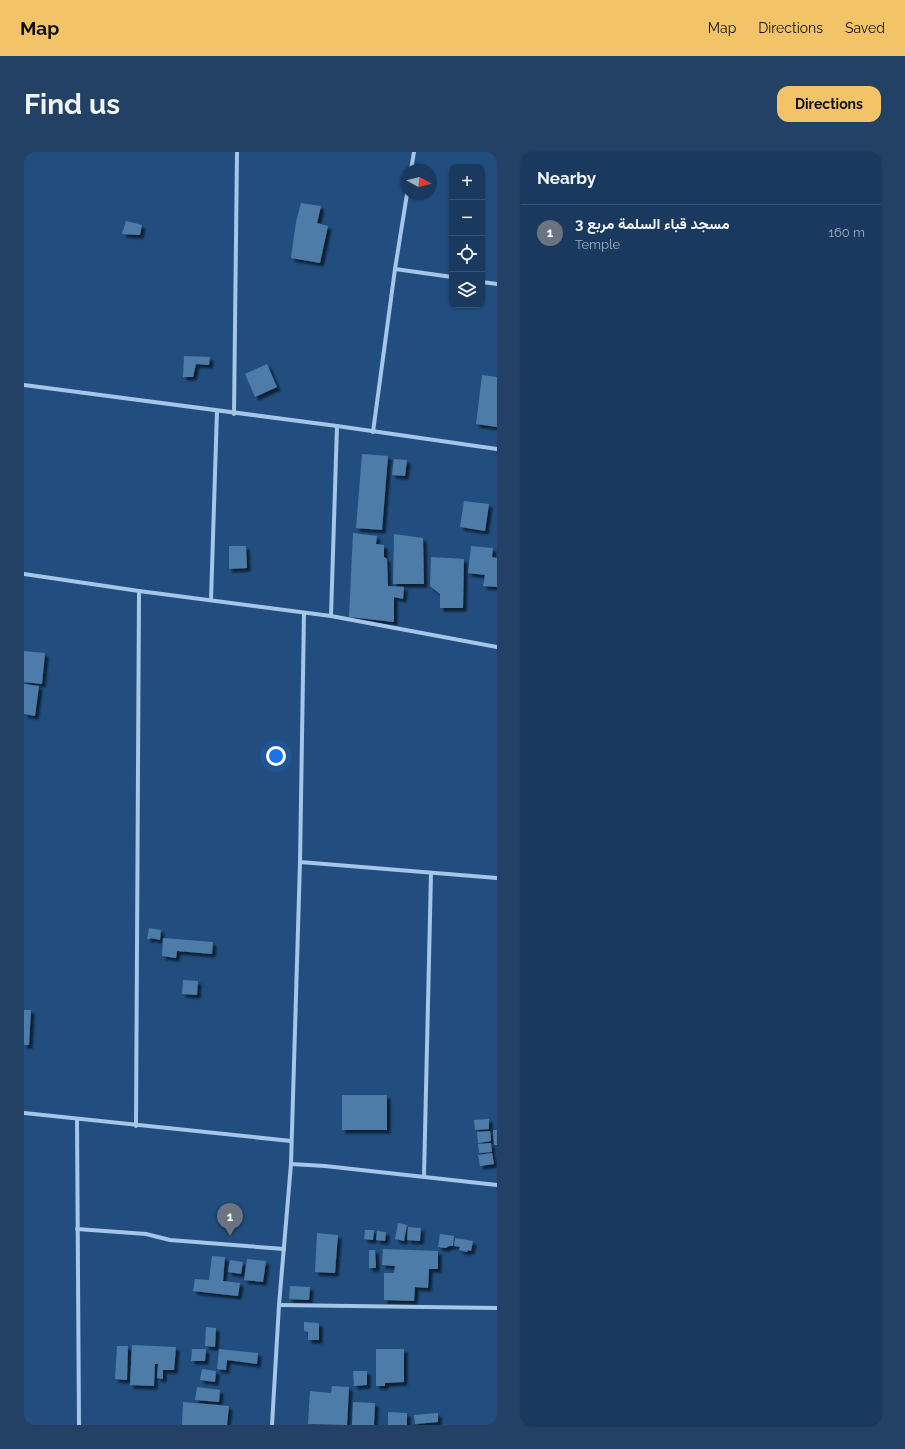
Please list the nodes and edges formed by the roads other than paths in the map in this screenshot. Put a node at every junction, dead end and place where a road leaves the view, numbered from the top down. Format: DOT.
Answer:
graph roads {
  1 [pos="236,152"];
  2 [pos="414,152"];
  3 [pos="412,164"];
  4 [pos="406,200"];
  5 [pos="395,269"];
  6 [pos="449,277"];
  7 [pos="485,282"];
  8 [pos="497,284"];
  9 [pos="24,385"];
  10 [pos="217,411"];
  11 [pos="234,414"];
  12 [pos="337,426"];
  13 [pos="373,432"];
  14 [pos="497,449"];
  15 [pos="24,574"];
  16 [pos="139,591"];
  17 [pos="211,600"];
  18 [pos="304,613"];
  19 [pos="331,616"];
  20 [pos="497,647"];
  21 [pos="300,862"];
  22 [pos="431,873"];
  23 [pos="497,878"];
  24 [pos="24,1113"];
  25 [pos="77,1119"];
  26 [pos="136,1126"];
  27 [pos="291,1141"];
  28 [pos="291,1164"];
  29 [pos="424,1177"];
  30 [pos="497,1185"];
  31 [pos="77,1228"];
  32 [pos="284,1249"];
  33 [pos="279,1306"];
  34 [pos="497,1308"];
  35 [pos="79,1425"];
  36 [pos="272,1425"];
  1 -- 11 [label="street"];
  2 -- 3 [label="street"];
  4 -- 5 [label="street"];
  5 -- 6 [label="street"];
  5 -- 13 [label="street"];
  7 -- 8 [label="street"];
  9 -- 10 [label="street"];
  10 -- 11 [label="street"];
  10 -- 17 [label="street"];
  11 -- 12 [label="street"];
  12 -- 13 [label="street"];
  12 -- 19 [label="street"];
  13 -- 14 [label="street"];
  15 -- 16 [label="street"];
  16 -- 17 [label="street"];
  16 -- 26 [label="street"];
  17 -- 18 [label="street"];
  18 -- 19 [label="street"];
  18 -- 21 [label="street"];
  19 -- 20 [label="street"];
  21 -- 22 [label="street"];
  21 -- 27 [label="street"];
  22 -- 23 [label="street"];
  22 -- 29 [label="street"];
  24 -- 25 [label="street"];
  25 -- 26 [label="street"];
  25 -- 31 [label="street"];
  26 -- 27 [label="street"];
  27 -- 28 [label="street"];
  28 -- 29 [label="street"];
  28 -- 32 [label="street"];
  29 -- 30 [label="street"];
  31 -- 32 [label="street"];
  31 -- 35 [label="street"];
  32 -- 33 [label="street"];
  33 -- 34 [label="street"];
  33 -- 36 [label="street"];
}
